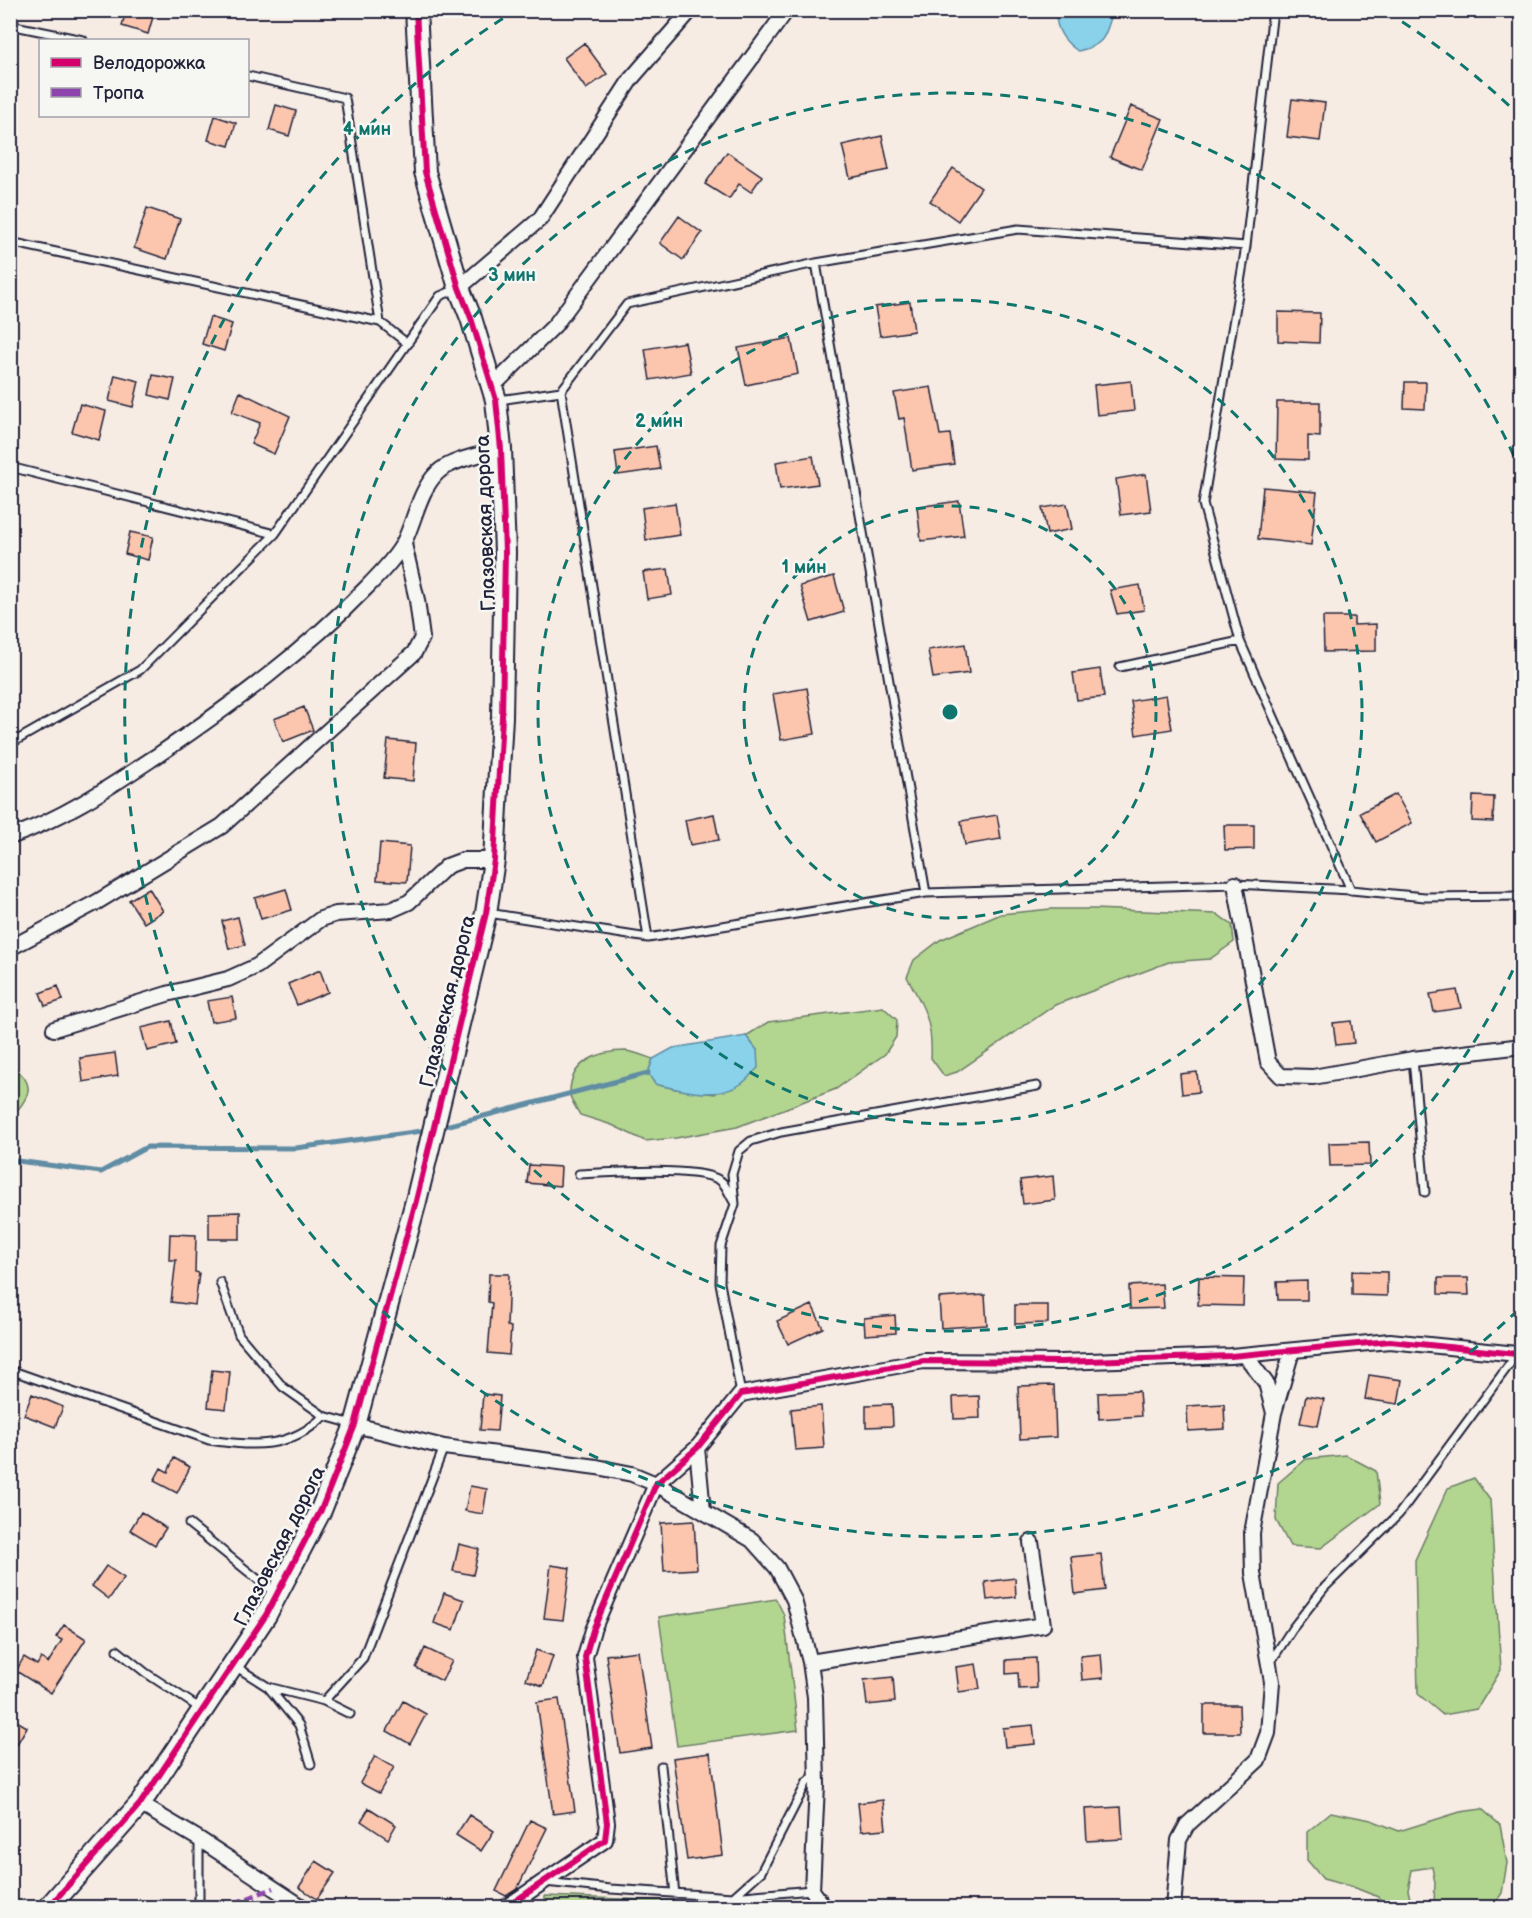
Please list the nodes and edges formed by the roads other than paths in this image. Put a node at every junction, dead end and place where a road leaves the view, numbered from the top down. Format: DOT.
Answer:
graph roads {
  1 [pos="416,10"];
  2 [pos="691,10"];
  3 [pos="787,10"];
  4 [pos="1273,10"];
  5 [pos="10,25"];
  6 [pos="78,39"];
  7 [pos="249,76"];
  8 [pos="10,242"];
  9 [pos="1246,246"];
  10 [pos="816,263"];
  11 [pos="459,288"];
  12 [pos="380,322"];
  13 [pos="408,344"];
  14 [pos="561,391"];
  15 [pos="494,394"];
  16 [pos="501,449"];
  17 [pos="10,467"];
  18 [pos="275,534"];
  19 [pos="404,544"];
  20 [pos="1240,641"];
  21 [pos="1120,667"];
  22 [pos="10,744"];
  23 [pos="10,837"];
  24 [pos="494,860"];
  25 [pos="1235,884"];
  26 [pos="1351,890"];
  27 [pos="926,893"];
  28 [pos="1521,896"];
  29 [pos="486,913"];
  30 [pos="648,938"];
  31 [pos="10,948"];
  32 [pos="54,1029"];
  33 [pos="1521,1046"];
  34 [pos="1413,1059"];
  35 [pos="1037,1086"];
  36 [pos="579,1174"];
  37 [pos="1425,1192"];
  38 [pos="735,1204"];
  39 [pos="220,1282"];
  40 [pos="1292,1351"];
  41 [pos="1519,1353"];
  42 [pos="1245,1355"];
  43 [pos="10,1370"];
  44 [pos="741,1394"];
  45 [pos="1274,1413"];
  46 [pos="324,1416"];
  47 [pos="355,1425"];
  48 [pos="444,1447"];
  49 [pos="697,1448"];
  50 [pos="656,1484"];
  51 [pos="703,1511"];
  52 [pos="189,1524"];
  53 [pos="1030,1542"];
  54 [pos="276,1594"];
  55 [pos="117,1650"];
  56 [pos="810,1662"];
  57 [pos="1269,1664"];
  58 [pos="233,1665"];
  59 [pos="268,1687"];
  60 [pos="324,1701"];
  61 [pos="204,1711"];
  62 [pos="350,1714"];
  63 [pos="311,1764"];
  64 [pos="661,1766"];
  65 [pos="816,1774"];
  66 [pos="140,1804"];
  67 [pos="199,1839"];
  68 [pos="545,1882"];
  69 [pos="812,1890"];
  70 [pos="675,1894"];
  71 [pos="733,1897"];
  72 [pos="48,1908"];
  73 [pos="199,1908"];
  74 [pos="304,1908"];
  75 [pos="505,1908"];
  76 [pos="825,1908"];
  77 [pos="1173,1908"];
  1 -- 11 [label="street, Глазовская дорога"];
  2 -- 11 [label="street"];
  3 -- 15 [label="street"];
  4 -- 9 [label="lane"];
  5 -- 6 [label="lane"];
  7 -- 12 [label="lane"];
  8 -- 12 [label="lane"];
  9 -- 10 [label="lane"];
  9 -- 20 [label="lane"];
  10 -- 14 [label="lane"];
  10 -- 27 [label="lane"];
  11 -- 13 [label="lane"];
  11 -- 15 [label="street, Глазовская дорога"];
  12 -- 13 [label="lane"];
  13 -- 18 [label="lane"];
  14 -- 15 [label="lane"];
  14 -- 30 [label="lane"];
  15 -- 16 [label="street, Глазовская дорога"];
  16 -- 19 [label="street"];
  16 -- 24 [label="street, Глазовская дорога"];
  17 -- 18 [label="lane"];
  18 -- 22 [label="lane"];
  19 -- 23 [label="street"];
  19 -- 31 [label="street"];
  20 -- 21 [label="lane"];
  20 -- 26 [label="lane"];
  24 -- 29 [label="street, Глазовская дорога"];
  24 -- 32 [label="street"];
  25 -- 26 [label="lane"];
  25 -- 27 [label="lane"];
  25 -- 34 [label="street"];
  26 -- 28 [label="lane"];
  27 -- 30 [label="lane"];
  29 -- 30 [label="lane"];
  29 -- 47 [label="street, Глазовская дорога"];
  33 -- 34 [label="street"];
  34 -- 37 [label="lane"];
  35 -- 38 [label="lane"];
  36 -- 38 [label="lane"];
  38 -- 44 [label="lane"];
  39 -- 46 [label="lane"];
  40 -- 41 [label="street"];
  40 -- 42 [label="street"];
  40 -- 45 [label="street"];
  41 -- 57 [label="lane"];
  42 -- 44 [label="street"];
  42 -- 45 [label="street"];
  43 -- 46 [label="lane"];
  44 -- 49 [label="street"];
  45 -- 57 [label="street"];
  46 -- 47 [label="lane"];
  47 -- 48 [label="street"];
  47 -- 54 [label="street, Глазовская дорога"];
  48 -- 50 [label="street"];
  48 -- 60 [label="lane"];
  49 -- 50 [label="street"];
  49 -- 51 [label="street"];
  50 -- 51 [label="street"];
  50 -- 68 [label="street"];
  51 -- 56 [label="street"];
  52 -- 54 [label="lane"];
  53 -- 56 [label="street"];
  54 -- 58 [label="street, Глазовская дорога"];
  55 -- 61 [label="lane"];
  56 -- 65 [label="street"];
  57 -- 77 [label="street"];
  58 -- 59 [label="lane"];
  58 -- 61 [label="street, Глазовская дорога"];
  59 -- 60 [label="lane"];
  59 -- 63 [label="lane"];
  60 -- 62 [label="lane"];
  61 -- 66 [label="street, Глазовская дорога"];
  64 -- 70 [label="lane"];
  65 -- 69 [label="street"];
  65 -- 71 [label="lane"];
  66 -- 67 [label="street"];
  66 -- 72 [label="street, Глазовская дорога"];
  67 -- 73 [label="lane"];
  67 -- 74 [label="street"];
  68 -- 70 [label="lane"];
  68 -- 75 [label="street"];
  69 -- 71 [label="lane"];
  69 -- 76 [label="street"];
  70 -- 71 [label="lane"];
}
